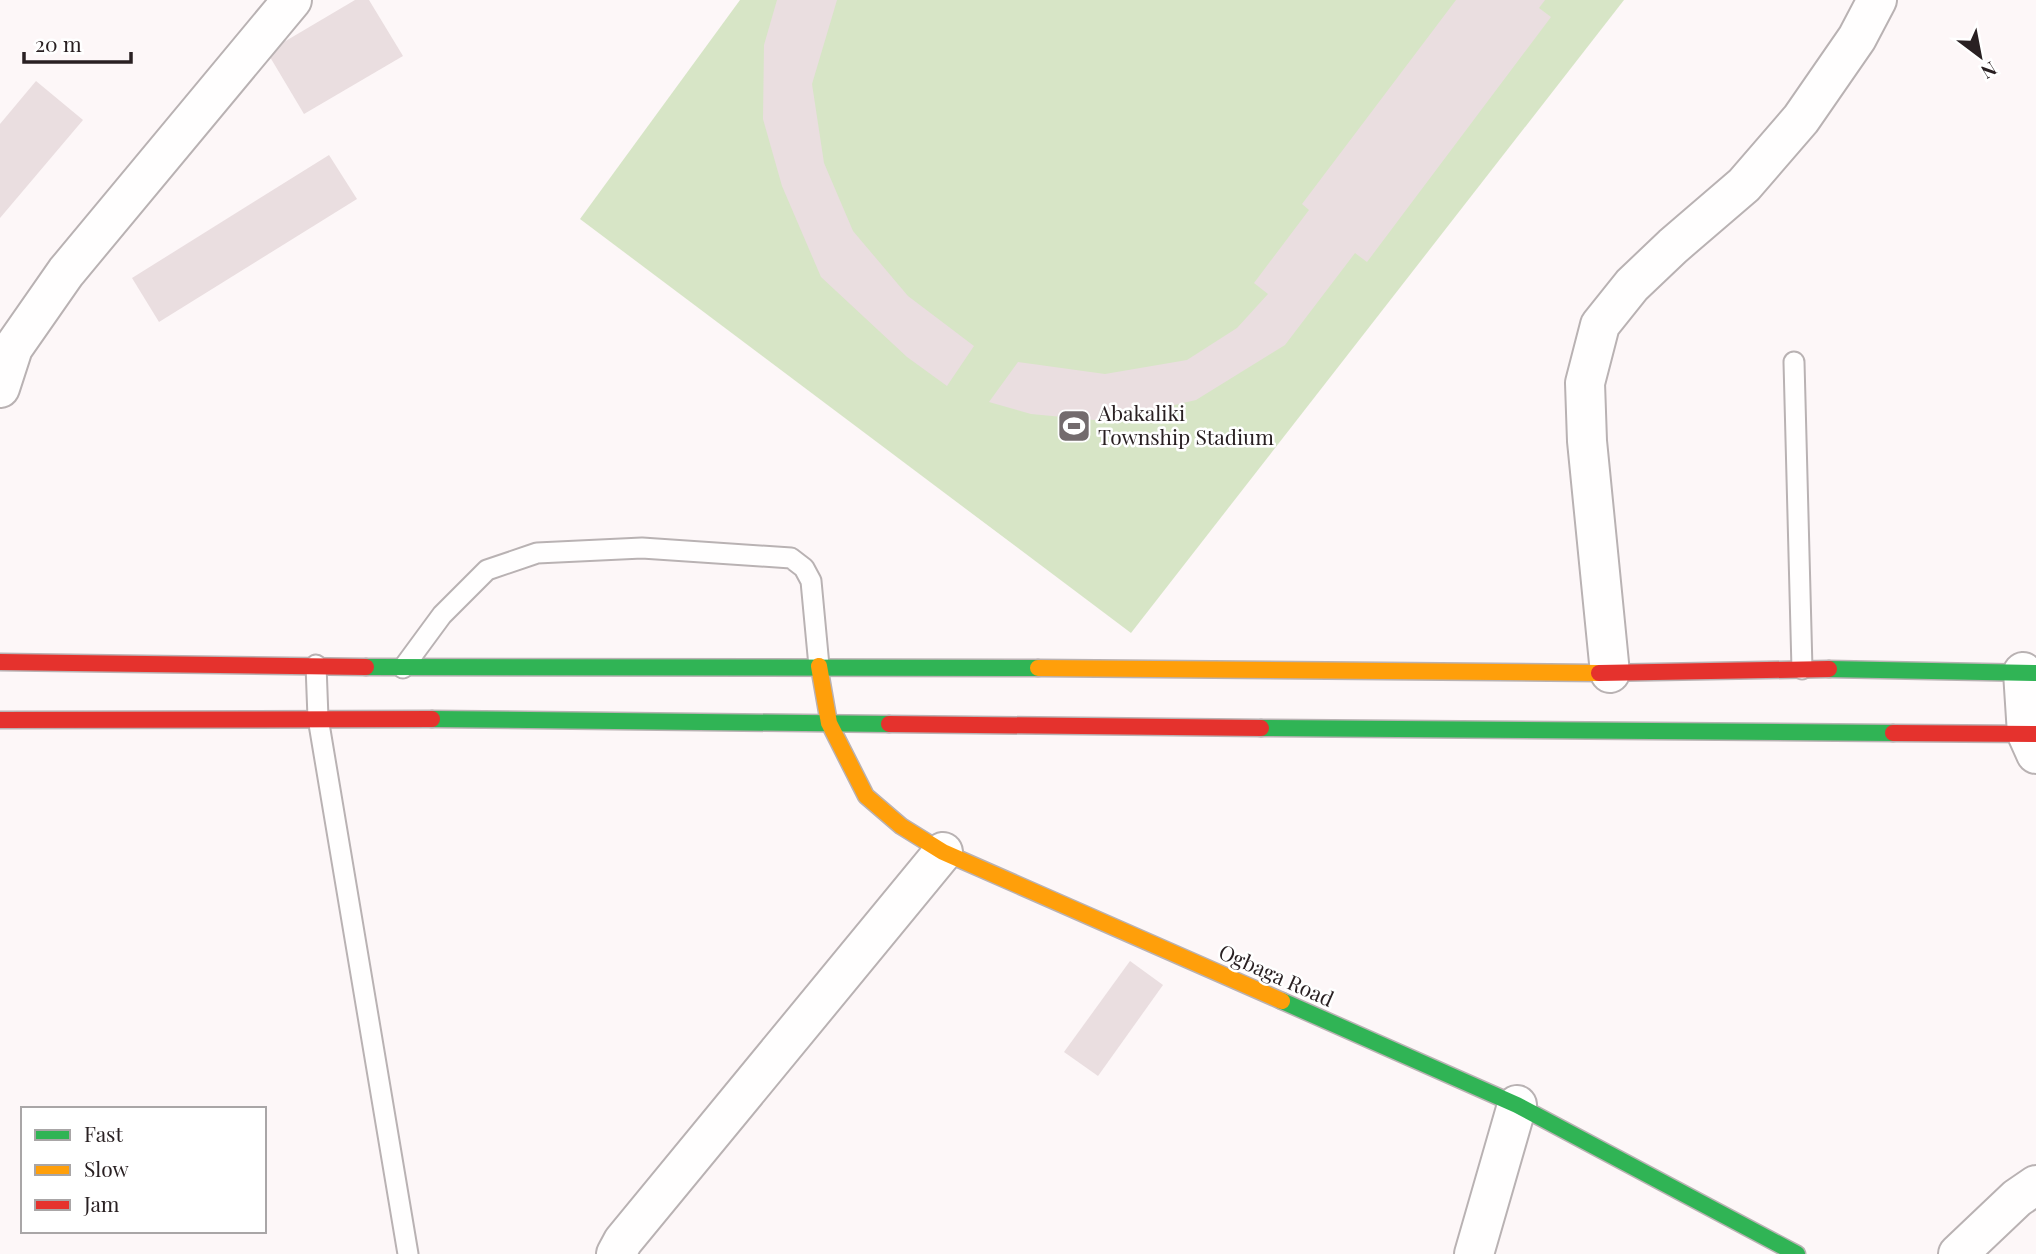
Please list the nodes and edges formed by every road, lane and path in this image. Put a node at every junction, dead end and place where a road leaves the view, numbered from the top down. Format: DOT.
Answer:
graph roads {
  1 [pos="292,0"];
  2 [pos="1877,0"];
  3 [pos="6,341"];
  4 [pos="1794,362"];
  5 [pos="0,388"];
  6 [pos="0,662"];
  7 [pos="316,665"];
  8 [pos="819,666"];
  9 [pos="403,668"];
  10 [pos="1802,669"];
  11 [pos="1609,673"];
  12 [pos="2029,673"];
  13 [pos="318,718"];
  14 [pos="0,720"];
  15 [pos="829,723"];
  16 [pos="2033,741"];
  17 [pos="943,852"];
  18 [pos="1517,1105"];
  19 [pos="2036,1185"];
  20 [pos="408,1254"];
  21 [pos="616,1254"];
  22 [pos="1474,1254"];
  23 [pos="1797,1254"];
  24 [pos="1958,1254"];
  1 -- 3 [label="street"];
  2 -- 11 [label="street"];
  3 -- 5 [label="street"];
  4 -- 10 [label="lane"];
  6 -- 7 [label="main road"];
  7 -- 9 [label="main road"];
  7 -- 13 [label="lane"];
  8 -- 9 [label="main road"];
  8 -- 9 [label="lane"];
  8 -- 11 [label="main road"];
  8 -- 15 [label="main road, Ogbaga Road"];
  10 -- 11 [label="main road"];
  10 -- 12 [label="main road"];
  12 -- 16 [label="street"];
  13 -- 14 [label="main road"];
  13 -- 15 [label="main road"];
  13 -- 20 [label="lane"];
  15 -- 16 [label="main road"];
  15 -- 17 [label="main road, Ogbaga Road"];
  17 -- 18 [label="main road, Ogbaga Road"];
  17 -- 21 [label="street"];
  18 -- 22 [label="street"];
  18 -- 23 [label="main road, Ogbaga Road"];
  19 -- 24 [label="street"];
}
